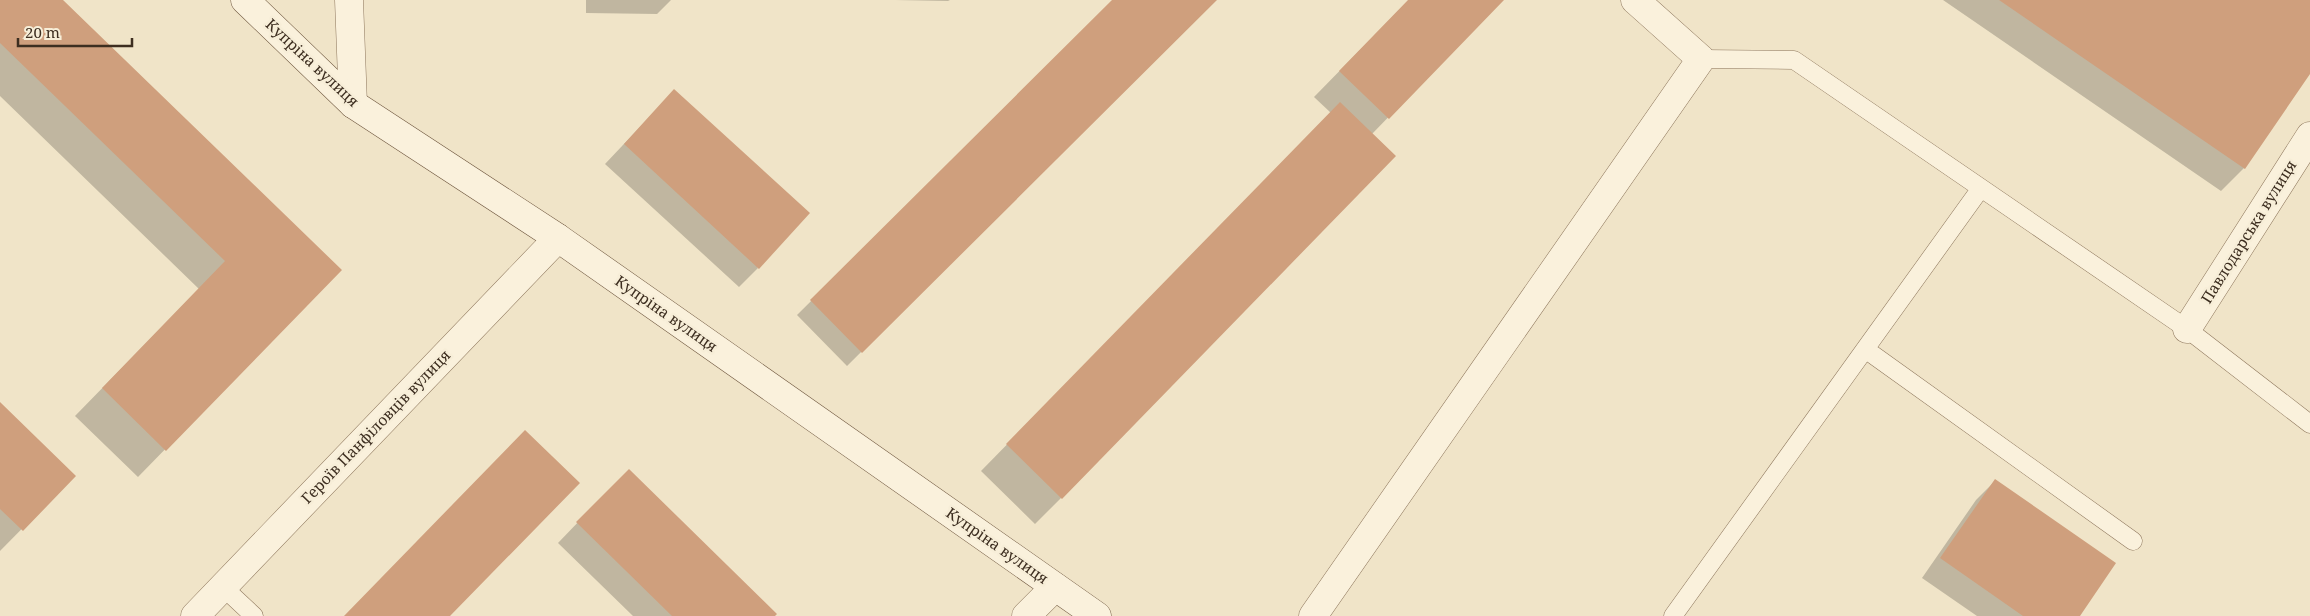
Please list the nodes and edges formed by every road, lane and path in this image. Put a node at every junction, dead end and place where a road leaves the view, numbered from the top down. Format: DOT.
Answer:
graph roads {
  1 [pos="245,0"];
  2 [pos="350,0"];
  3 [pos="1635,0"];
  4 [pos="1700,59"];
  5 [pos="353,104"];
  6 [pos="2310,136"];
  7 [pos="1981,188"];
  8 [pos="558,238"];
  9 [pos="2187,329"];
  10 [pos="1865,348"];
  11 [pos="2310,424"];
  12 [pos="2134,541"];
  13 [pos="224,586"];
  14 [pos="1055,587"];
  15 [pos="195,616"];
  16 [pos="254,616"];
  17 [pos="1026,616"];
  18 [pos="1097,616"];
  19 [pos="1313,616"];
  20 [pos="1673,616"];
  1 -- 5 [label="street, Купріна вулиця"];
  2 -- 5 [label="street"];
  3 -- 4 [label="street"];
  4 -- 7 [label="lane"];
  4 -- 19 [label="street"];
  5 -- 8 [label="street, Купріна вулиця"];
  6 -- 9 [label="street, Павлодарська вулиця"];
  7 -- 9 [label="lane"];
  7 -- 10 [label="lane"];
  8 -- 13 [label="street, Героїв Панфіловців вулиця"];
  8 -- 14 [label="street, Купріна вулиця"];
  9 -- 11 [label="lane"];
  10 -- 12 [label="lane"];
  10 -- 20 [label="lane"];
  13 -- 15 [label="street, Героїв Панфіловців вулиця"];
  13 -- 16 [label="lane"];
  14 -- 17 [label="street"];
  14 -- 18 [label="street, Купріна вулиця"];
}
